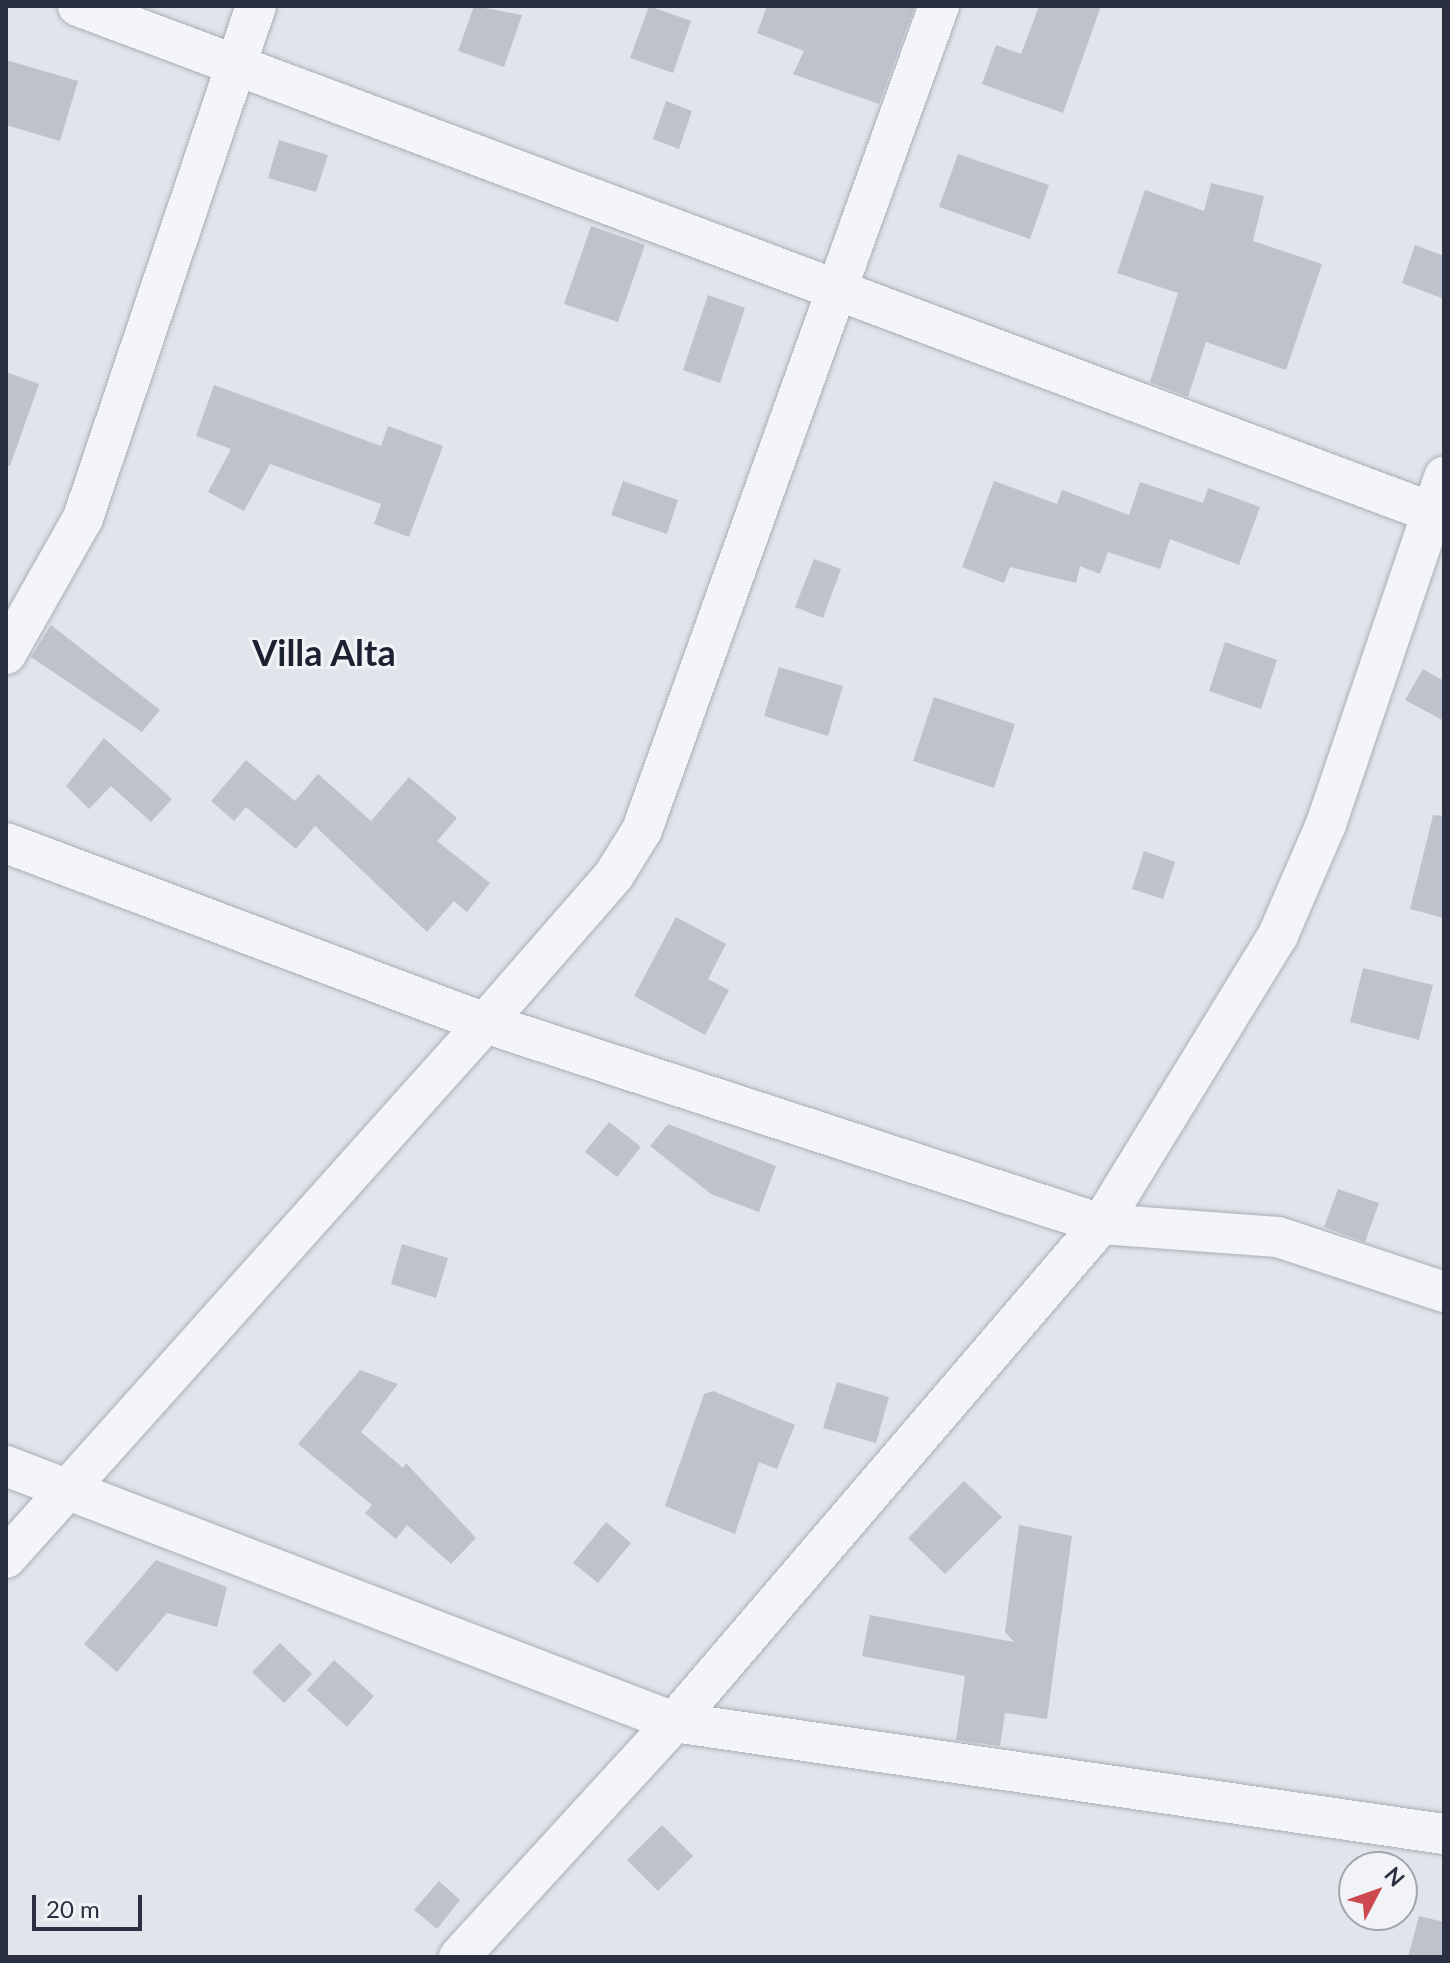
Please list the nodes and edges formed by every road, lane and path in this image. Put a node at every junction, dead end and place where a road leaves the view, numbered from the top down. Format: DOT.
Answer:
graph roads {
  1 [pos="78,6"];
  2 [pos="256,6"];
  3 [pos="939,6"];
  4 [pos="236,65"];
  5 [pos="837,290"];
  6 [pos="1440,502"];
  7 [pos="6,654"];
  8 [pos="6,843"];
  9 [pos="485,1023"];
  10 [pos="1101,1224"];
  11 [pos="1444,1292"];
  12 [pos="6,1466"];
  13 [pos="65,1490"];
  14 [pos="6,1558"];
  15 [pos="674,1722"];
  16 [pos="1444,1834"];
  17 [pos="459,1957"];
  1 -- 4 [label="street"];
  2 -- 4 [label="street"];
  3 -- 5 [label="street"];
  4 -- 5 [label="street"];
  4 -- 7 [label="street"];
  5 -- 6 [label="street"];
  5 -- 9 [label="street"];
  6 -- 10 [label="street"];
  8 -- 9 [label="street"];
  9 -- 10 [label="street"];
  9 -- 13 [label="street"];
  10 -- 11 [label="street"];
  10 -- 15 [label="street"];
  12 -- 13 [label="street"];
  13 -- 14 [label="street"];
  13 -- 15 [label="street"];
  15 -- 16 [label="street"];
  15 -- 17 [label="street"];
}
